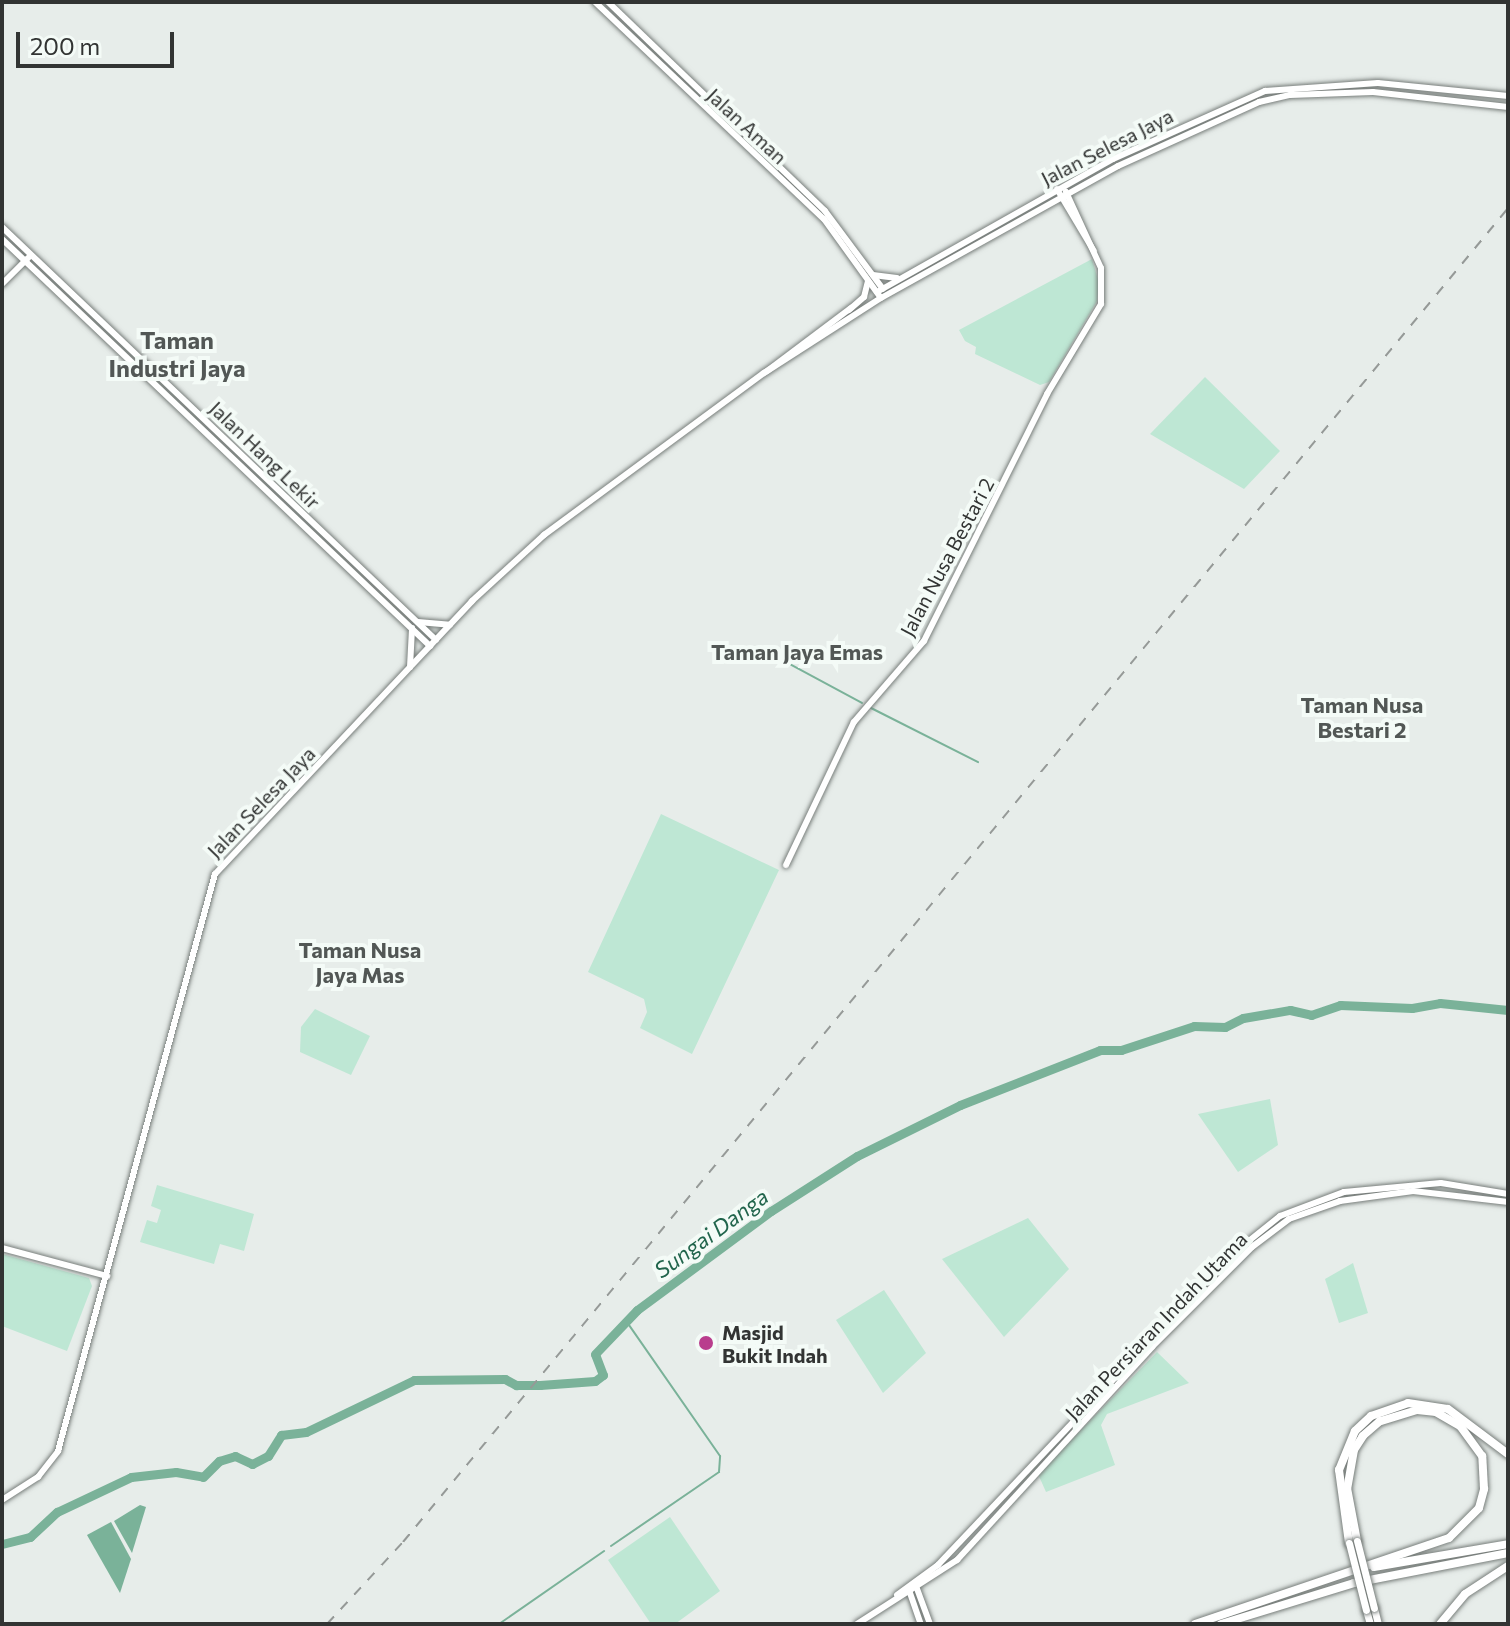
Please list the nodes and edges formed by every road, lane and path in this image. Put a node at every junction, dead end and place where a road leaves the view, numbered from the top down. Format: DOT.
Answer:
graph roads {
  1 [pos="595,2"];
  2 [pos="608,2"];
  3 [pos="1508,96"];
  4 [pos="1508,107"];
  5 [pos="1060,188"];
  6 [pos="1064,196"];
  7 [pos="2,227"];
  8 [pos="2,239"];
  9 [pos="31,254"];
  10 [pos="25,261"];
  11 [pos="922,267"];
  12 [pos="871,277"];
  13 [pos="2,284"];
  14 [pos="882,293"];
  15 [pos="849,310"];
  16 [pos="764,373"];
  17 [pos="415,625"];
  18 [pos="450,625"];
  19 [pos="433,643"];
  20 [pos="410,667"];
  21 [pos="786,865"];
  22 [pos="1481,1190"];
  23 [pos="1504,1193"];
  24 [pos="1488,1198"];
  25 [pos="1508,1202"];
  26 [pos="2,1248"];
  27 [pos="107,1276"];
  28 [pos="1508,1454"];
  29 [pos="2,1500"];
  30 [pos="1353,1542"];
  31 [pos="1508,1544"];
  32 [pos="1508,1553"];
  33 [pos="1508,1566"];
  34 [pos="1341,1573"];
  35 [pos="916,1585"];
  36 [pos="908,1589"];
  37 [pos="1370,1609"];
  38 [pos="857,1624"];
  39 [pos="921,1624"];
  40 [pos="930,1624"];
  41 [pos="1195,1624"];
  42 [pos="1221,1624"];
  43 [pos="1370,1624"];
  44 [pos="1378,1624"];
  45 [pos="1440,1624"];
  1 -- 12 [label="main road, Jalan Aman"];
  2 -- 12 [label="main road, Jalan Aman"];
  3 -- 5 [label="main road, Jalan Selesa Jaya"];
  4 -- 6 [label="main road, Jalan Selesa Jaya"];
  5 -- 6 [label="main road, Jalan Nusa Bestari 2"];
  5 -- 11 [label="main road, Jalan Selesa Jaya"];
  6 -- 14 [label="main road, Jalan Selesa Jaya"];
  6 -- 21 [label="main road, Jalan Nusa Bestari 2"];
  7 -- 9 [label="main road, Jalan Hang Lekir"];
  8 -- 10 [label="main road, Jalan Hang Lekir"];
  9 -- 10 [label="main road"];
  9 -- 17 [label="main road, Jalan Hang Lekir"];
  10 -- 13 [label="main road"];
  10 -- 17 [label="main road, Jalan Hang Lekir"];
  11 -- 12 [label="main road"];
  11 -- 14 [label="main road, Jalan Selesa Jaya"];
  12 -- 14 [label="main road"];
  12 -- 15 [label="main road"];
  14 -- 15 [label="main road, Jalan Selesa Jaya"];
  14 -- 16 [label="main road, Jalan Selesa Jaya"];
  15 -- 16 [label="main road, Jalan Selesa Jaya"];
  16 -- 18 [label="main road, Jalan Selesa Jaya"];
  17 -- 18 [label="main road"];
  17 -- 19 [label="main road, Jalan Hang Lekir"];
  17 -- 20 [label="main road"];
  18 -- 19 [label="main road, Jalan Selesa Jaya"];
  19 -- 20 [label="main road, Jalan Selesa Jaya"];
  20 -- 27 [label="main road, Jalan Selesa Jaya"];
  22 -- 23 [label="main road, Jalan Persiaran Indah Utama"];
  22 -- 24 [label="main road"];
  22 -- 35 [label="main road, Jalan Persiaran Indah Utama"];
  23 -- 24 [label="main road"];
  24 -- 25 [label="main road, Jalan Persiaran Indah Utama"];
  24 -- 35 [label="main road, Jalan Persiaran Indah Utama"];
  26 -- 27 [label="main road"];
  27 -- 29 [label="main road, Jalan Selesa Jaya"];
  28 -- 30 [label="highway"];
  30 -- 34 [label="highway"];
  30 -- 37 [label="highway, bridge"];
  31 -- 34 [label="highway"];
  32 -- 42 [label="highway"];
  33 -- 45 [label="highway"];
  34 -- 41 [label="highway"];
  35 -- 36 [label="main road"];
  35 -- 40 [label="main road"];
  36 -- 38 [label="main road"];
  36 -- 39 [label="main road"];
  37 -- 43 [label="highway"];
  37 -- 44 [label="highway"];
}
